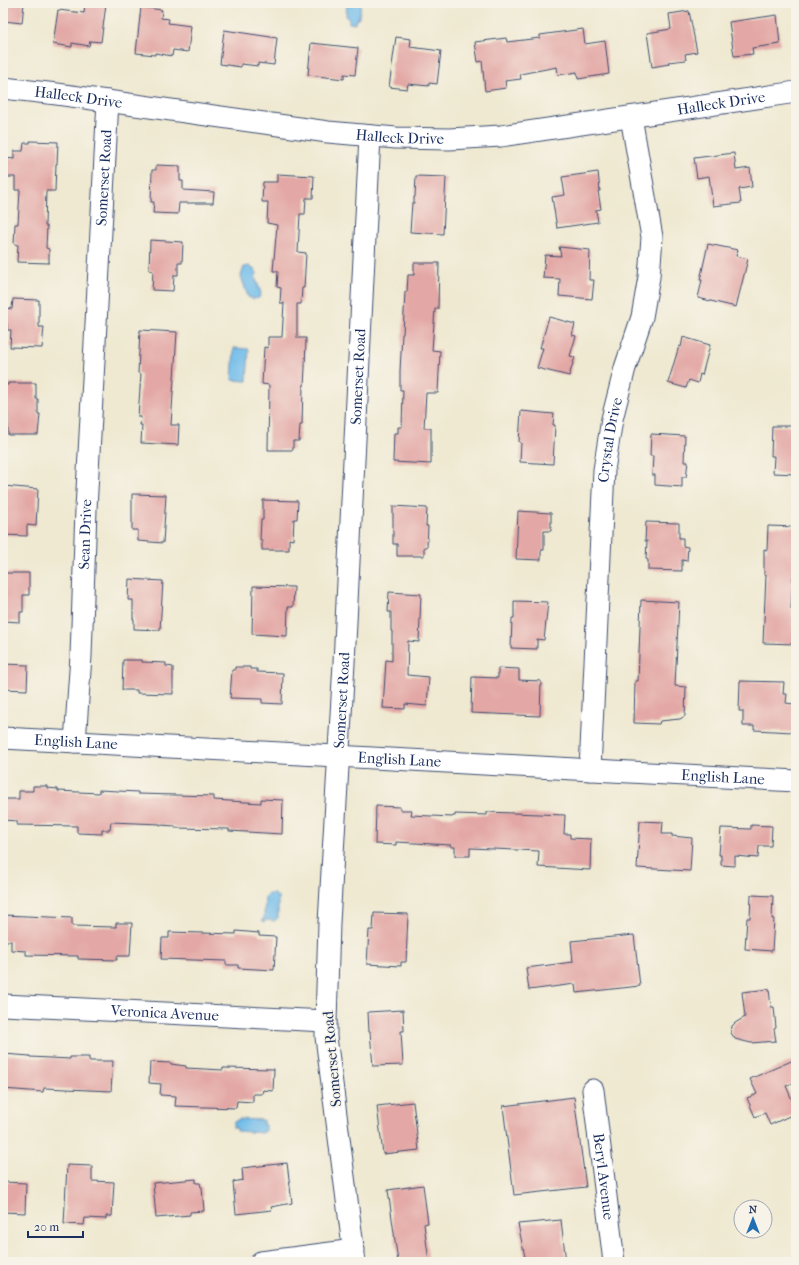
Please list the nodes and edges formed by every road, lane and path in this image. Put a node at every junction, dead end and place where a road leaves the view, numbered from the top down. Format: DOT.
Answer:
graph roads {
  1 [pos="3,88"];
  2 [pos="796,92"];
  3 [pos="108,101"];
  4 [pos="631,116"];
  5 [pos="370,136"];
  6 [pos="96,326"];
  7 [pos="3,738"];
  8 [pos="75,742"];
  9 [pos="339,756"];
  10 [pos="590,770"];
  11 [pos="796,781"];
  12 [pos="3,1005"];
  13 [pos="326,1021"];
  14 [pos="593,1090"];
  15 [pos="355,1256"];
  16 [pos="261,1262"];
  17 [pos="614,1262"];
  1 -- 3 [label="street, Halleck Drive"];
  2 -- 4 [label="street, Halleck Drive"];
  3 -- 5 [label="street, Halleck Drive"];
  3 -- 6 [label="street, Somerset Road"];
  4 -- 5 [label="street, Halleck Drive"];
  4 -- 10 [label="street, Crystal Drive"];
  5 -- 9 [label="street, Somerset Road"];
  6 -- 8 [label="street, Sean Drive"];
  7 -- 8 [label="street, English Lane"];
  8 -- 9 [label="street, English Lane"];
  9 -- 10 [label="street, English Lane"];
  9 -- 13 [label="street, Somerset Road"];
  10 -- 11 [label="street, English Lane"];
  12 -- 13 [label="street, Veronica Avenue"];
  13 -- 15 [label="street, Somerset Road"];
  14 -- 17 [label="street, Beryl Avenue"];
  15 -- 16 [label="street"];
}
